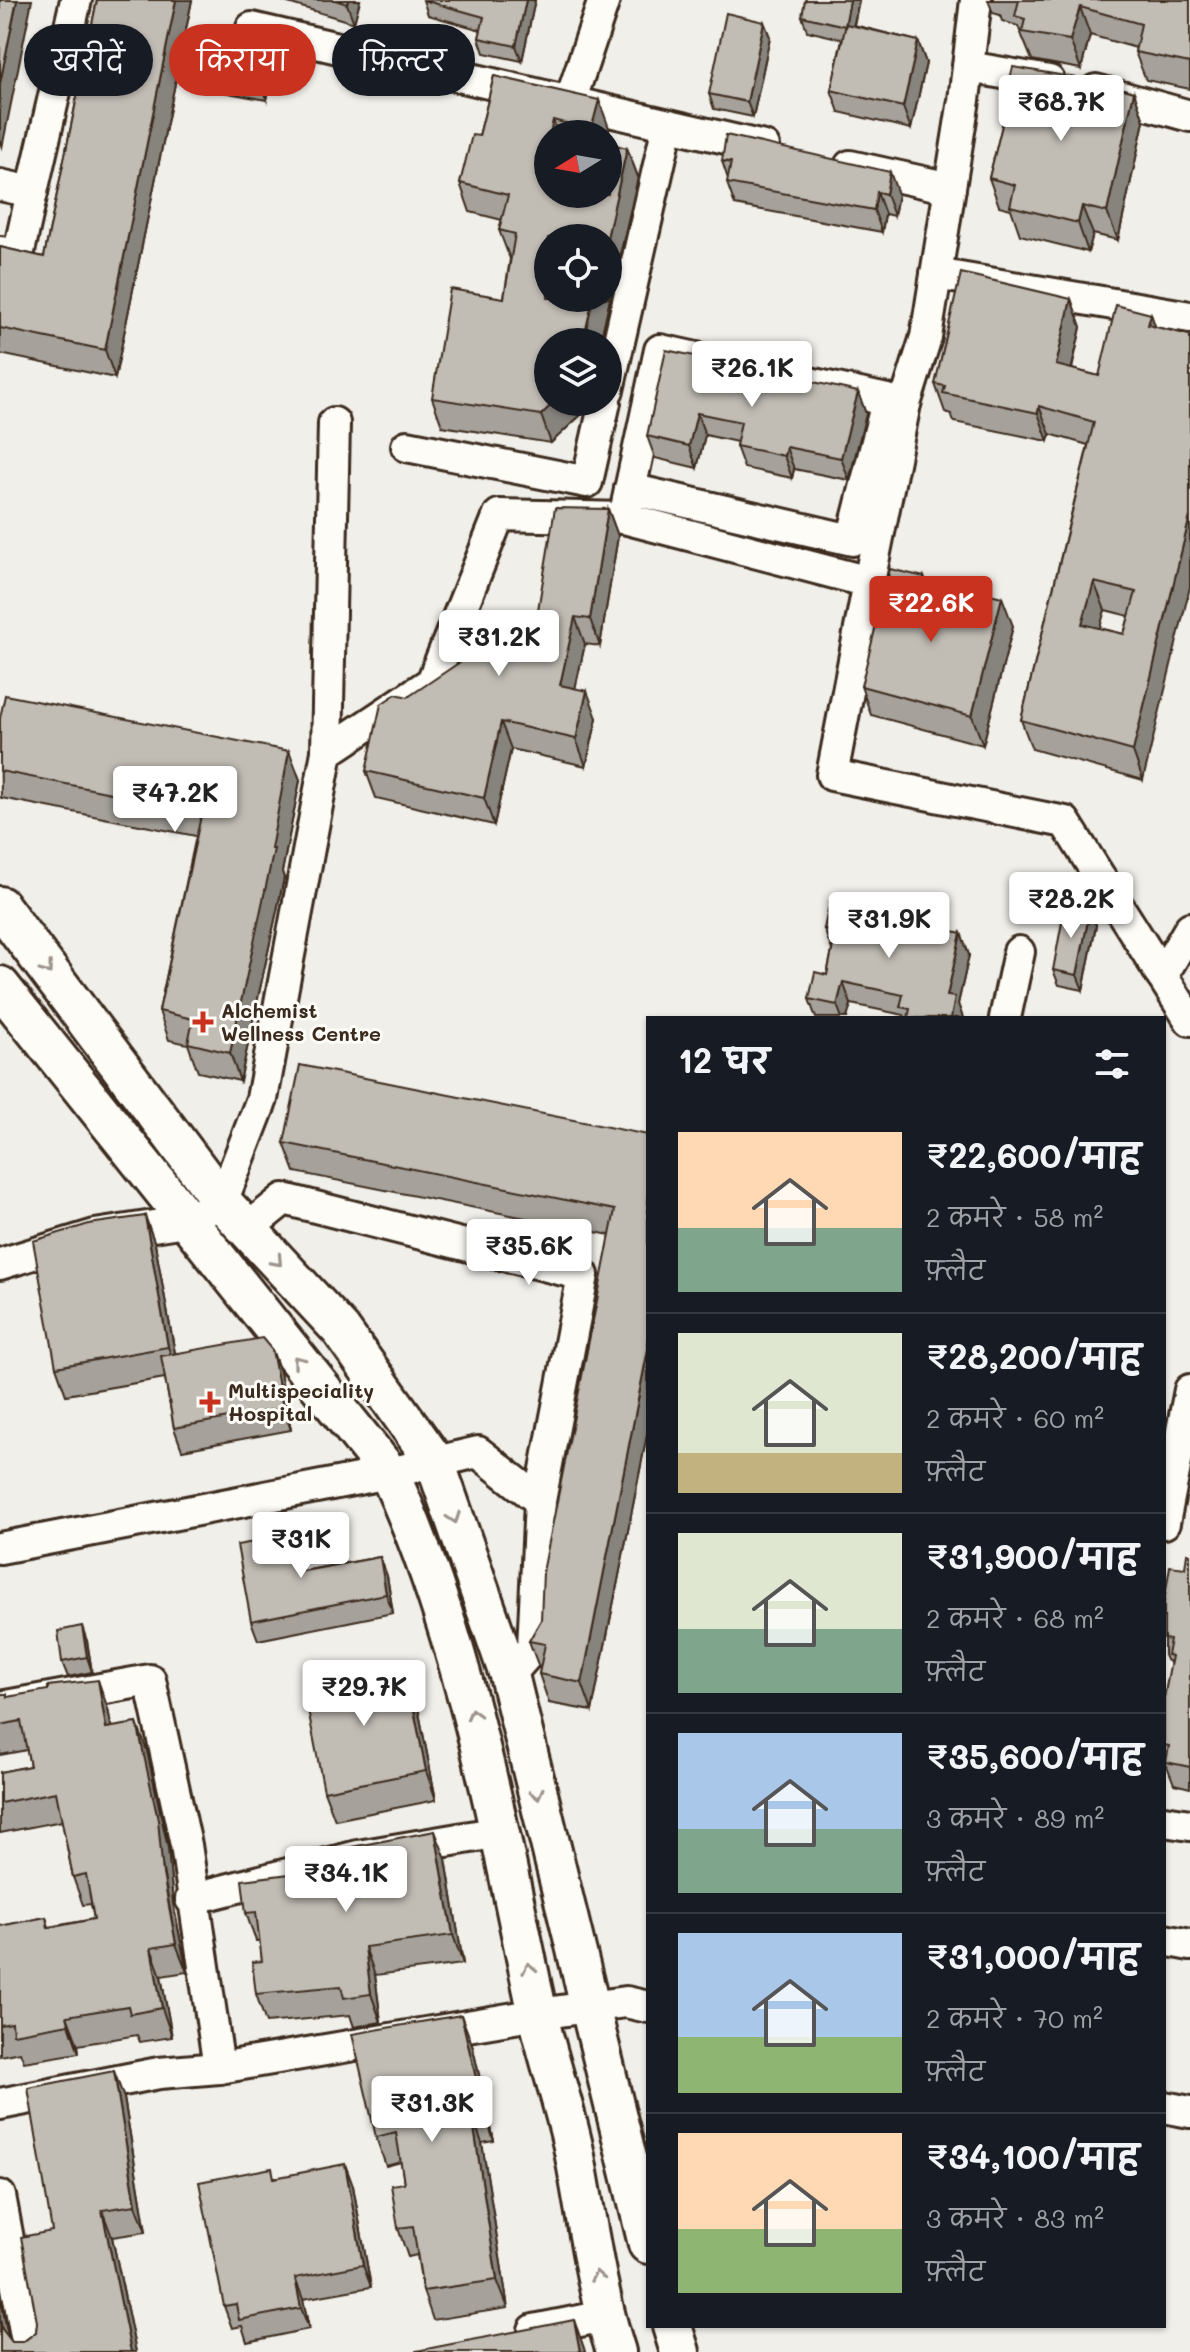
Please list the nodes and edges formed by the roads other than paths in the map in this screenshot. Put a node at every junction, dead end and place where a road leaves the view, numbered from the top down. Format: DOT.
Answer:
graph roads {
  1 [pos="76,0"];
  2 [pos="604,0"];
  3 [pos="976,0"];
  4 [pos="316,43"];
  5 [pos="968,67"];
  6 [pos="570,102"];
  7 [pos="1190,116"];
  8 [pos="668,125"];
  9 [pos="799,155"];
  10 [pos="829,162"];
  11 [pos="0,185"];
  12 [pos="950,188"];
  13 [pos="32,192"];
  14 [pos="0,252"];
  15 [pos="936,274"];
  16 [pos="1190,317"];
  17 [pos="622,328"];
  18 [pos="897,402"];
  19 [pos="602,416"];
  20 [pos="334,423"];
  21 [pos="407,446"];
  22 [pos="627,503"];
  23 [pos="869,582"];
  24 [pos="327,752"];
  25 [pos="0,906"];
  26 [pos="1190,928"];
  27 [pos="1019,952"];
  28 [pos="1162,976"];
  29 [pos="0,986"];
  30 [pos="1005,1016"];
  31 [pos="1190,1020"];
  32 [pos="234,1215"];
  33 [pos="186,1221"];
  34 [pos="0,1264"];
  35 [pos="1190,1390"];
  36 [pos="435,1462"];
  37 [pos="389,1473"];
  38 [pos="540,1501"];
  39 [pos="1166,1513"];
  40 [pos="0,1548"];
  41 [pos="509,1675"];
  42 [pos="0,1707"];
  43 [pos="1166,1821"];
  44 [pos="1190,1825"];
  45 [pos="500,1832"];
  46 [pos="191,1899"];
  47 [pos="1166,1940"];
  48 [pos="1190,1945"];
  49 [pos="587,2007"];
  50 [pos="646,2007"];
  51 [pos="538,2014"];
  52 [pos="219,2068"];
  53 [pos="0,2104"];
  54 [pos="1166,2107"];
  55 [pos="1190,2112"];
  56 [pos="0,2196"];
  57 [pos="646,2236"];
  58 [pos="605,2316"];
  59 [pos="673,2328"];
  60 [pos="498,2337"];
  61 [pos="29,2352"];
  62 [pos="616,2352"];
  63 [pos="680,2352"];
  1 -- 13 [label="street"];
  2 -- 6 [label="street"];
  3 -- 5 [label="street"];
  4 -- 6 [label="street"];
  5 -- 7 [label="street"];
  5 -- 12 [label="street"];
  6 -- 8 [label="street"];
  8 -- 9 [label="street"];
  8 -- 17 [label="street"];
  10 -- 12 [label="street"];
  11 -- 13 [label="street"];
  12 -- 15 [label="street"];
  13 -- 14 [label="street"];
  15 -- 16 [label="street"];
  15 -- 18 [label="street"];
  18 -- 22 [label="street"];
  18 -- 22 [label="street"];
  18 -- 23 [label="street"];
  19 -- 21 [label="street"];
  20 -- 24 [label="street"];
  22 -- 23 [label="street"];
  22 -- 24 [label="street"];
  23 -- 28 [label="street"];
  24 -- 32 [label="street"];
  25 -- 32 [label="main road, one-way"];
  26 -- 28 [label="street"];
  27 -- 30 [label="street"];
  28 -- 31 [label="street"];
  29 -- 33 [label="main road"];
  32 -- 33 [label="street"];
  32 -- 36 [label="main road, one-way"];
  32 -- 38 [label="street"];
  33 -- 34 [label="street"];
  37 -- 33 [label="main road, one-way"];
  35 -- 39 [label="street"];
  36 -- 37 [label="street"];
  36 -- 38 [label="street"];
  36 -- 41 [label="main road, one-way"];
  37 -- 40 [label="street"];
  45 -- 37 [label="main road, one-way"];
  38 -- 41 [label="street"];
  41 -- 49 [label="main road, one-way"];
  42 -- 46 [label="street"];
  43 -- 44 [label="street"];
  45 -- 46 [label="street"];
  51 -- 45 [label="main road, one-way"];
  46 -- 52 [label="street"];
  47 -- 48 [label="street"];
  49 -- 50 [label="street"];
  49 -- 51 [label="street"];
  49 -- 57 [label="main road"];
  51 -- 52 [label="street"];
  58 -- 51 [label="main road, one-way"];
  52 -- 53 [label="street"];
  54 -- 55 [label="street"];
  56 -- 61 [label="street"];
  58 -- 60 [label="street"];
  58 -- 62 [label="main road"];
  59 -- 63 [label="main road"];
}
